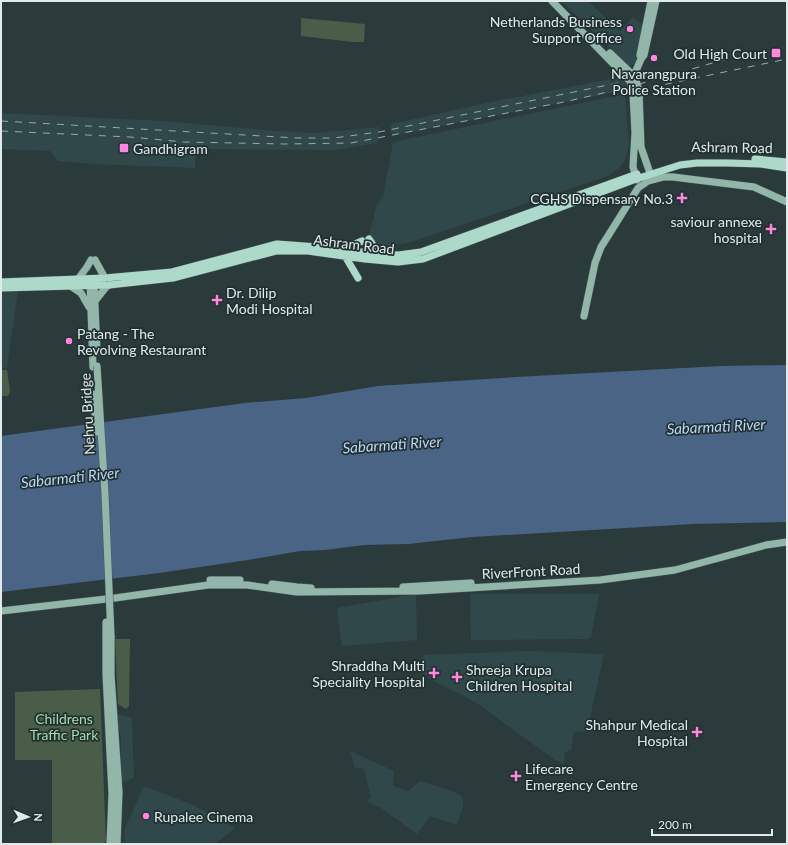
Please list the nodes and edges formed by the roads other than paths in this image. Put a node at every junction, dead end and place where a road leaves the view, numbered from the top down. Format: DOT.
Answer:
graph roads {
  1 [pos="552,1"];
  2 [pos="558,1"];
  3 [pos="651,1"];
  4 [pos="656,1"];
  5 [pos="641,59"];
  6 [pos="629,75"];
  7 [pos="787,162"];
  8 [pos="787,168"];
  9 [pos="650,174"];
  10 [pos="636,177"];
  11 [pos="638,188"];
  12 [pos="787,202"];
  13 [pos="344,253"];
  14 [pos="378,254"];
  15 [pos="78,278"];
  16 [pos="105,278"];
  17 [pos="358,278"];
  18 [pos="1,282"];
  19 [pos="92,282"];
  20 [pos="109,285"];
  21 [pos="72,287"];
  22 [pos="1,288"];
  23 [pos="95,301"];
  24 [pos="90,309"];
  25 [pos="584,316"];
  26 [pos="95,367"];
  27 [pos="787,541"];
  28 [pos="1,607"];
  29 [pos="1,611"];
  30 [pos="108,636"];
  31 [pos="110,844"];
  32 [pos="117,844"];
  1 -- 6 [label="main road"];
  2 -- 6 [label="main road"];
  3 -- 5 [label="main road"];
  4 -- 5 [label="main road"];
  5 -- 6 [label="main road"];
  6 -- 9 [label="main road"];
  6 -- 10 [label="main road"];
  7 -- 9 [label="main road, Ashram Road"];
  8 -- 9 [label="main road, Ashram Road"];
  9 -- 10 [label="main road, Ashram Road"];
  9 -- 11 [label="main road"];
  9 -- 12 [label="main road"];
  10 -- 11 [label="main road"];
  10 -- 13 [label="main road, Ashram Road"];
  10 -- 14 [label="main road, Ashram Road"];
  11 -- 25 [label="main road"];
  13 -- 14 [label="main road, Ashram Road"];
  13 -- 14 [label="main road"];
  13 -- 16 [label="main road, Ashram Road"];
  13 -- 17 [label="main road"];
  13 -- 20 [label="main road, Ashram Road"];
  15 -- 16 [label="main road"];
  15 -- 18 [label="main road, Ashram Road"];
  15 -- 19 [label="main road, Ashram Road"];
  16 -- 19 [label="main road, Ashram Road"];
  19 -- 20 [label="main road, Ashram Road"];
  19 -- 21 [label="main road, Ashram Road"];
  19 -- 23 [label="main road, Nehru Bridge"];
  19 -- 24 [label="main road, Nehru Bridge"];
  20 -- 23 [label="main road"];
  21 -- 22 [label="main road, Ashram Road"];
  21 -- 24 [label="main road"];
  23 -- 26 [label="main road, Nehru Bridge"];
  24 -- 26 [label="main road, Nehru Bridge"];
  26 -- 30 [label="main road, Nehru Bridge, bridge"];
  27 -- 28 [label="main road, RiverFront Road"];
  27 -- 29 [label="main road, RiverFront Road"];
  30 -- 31 [label="main road"];
  30 -- 32 [label="main road"];
}
